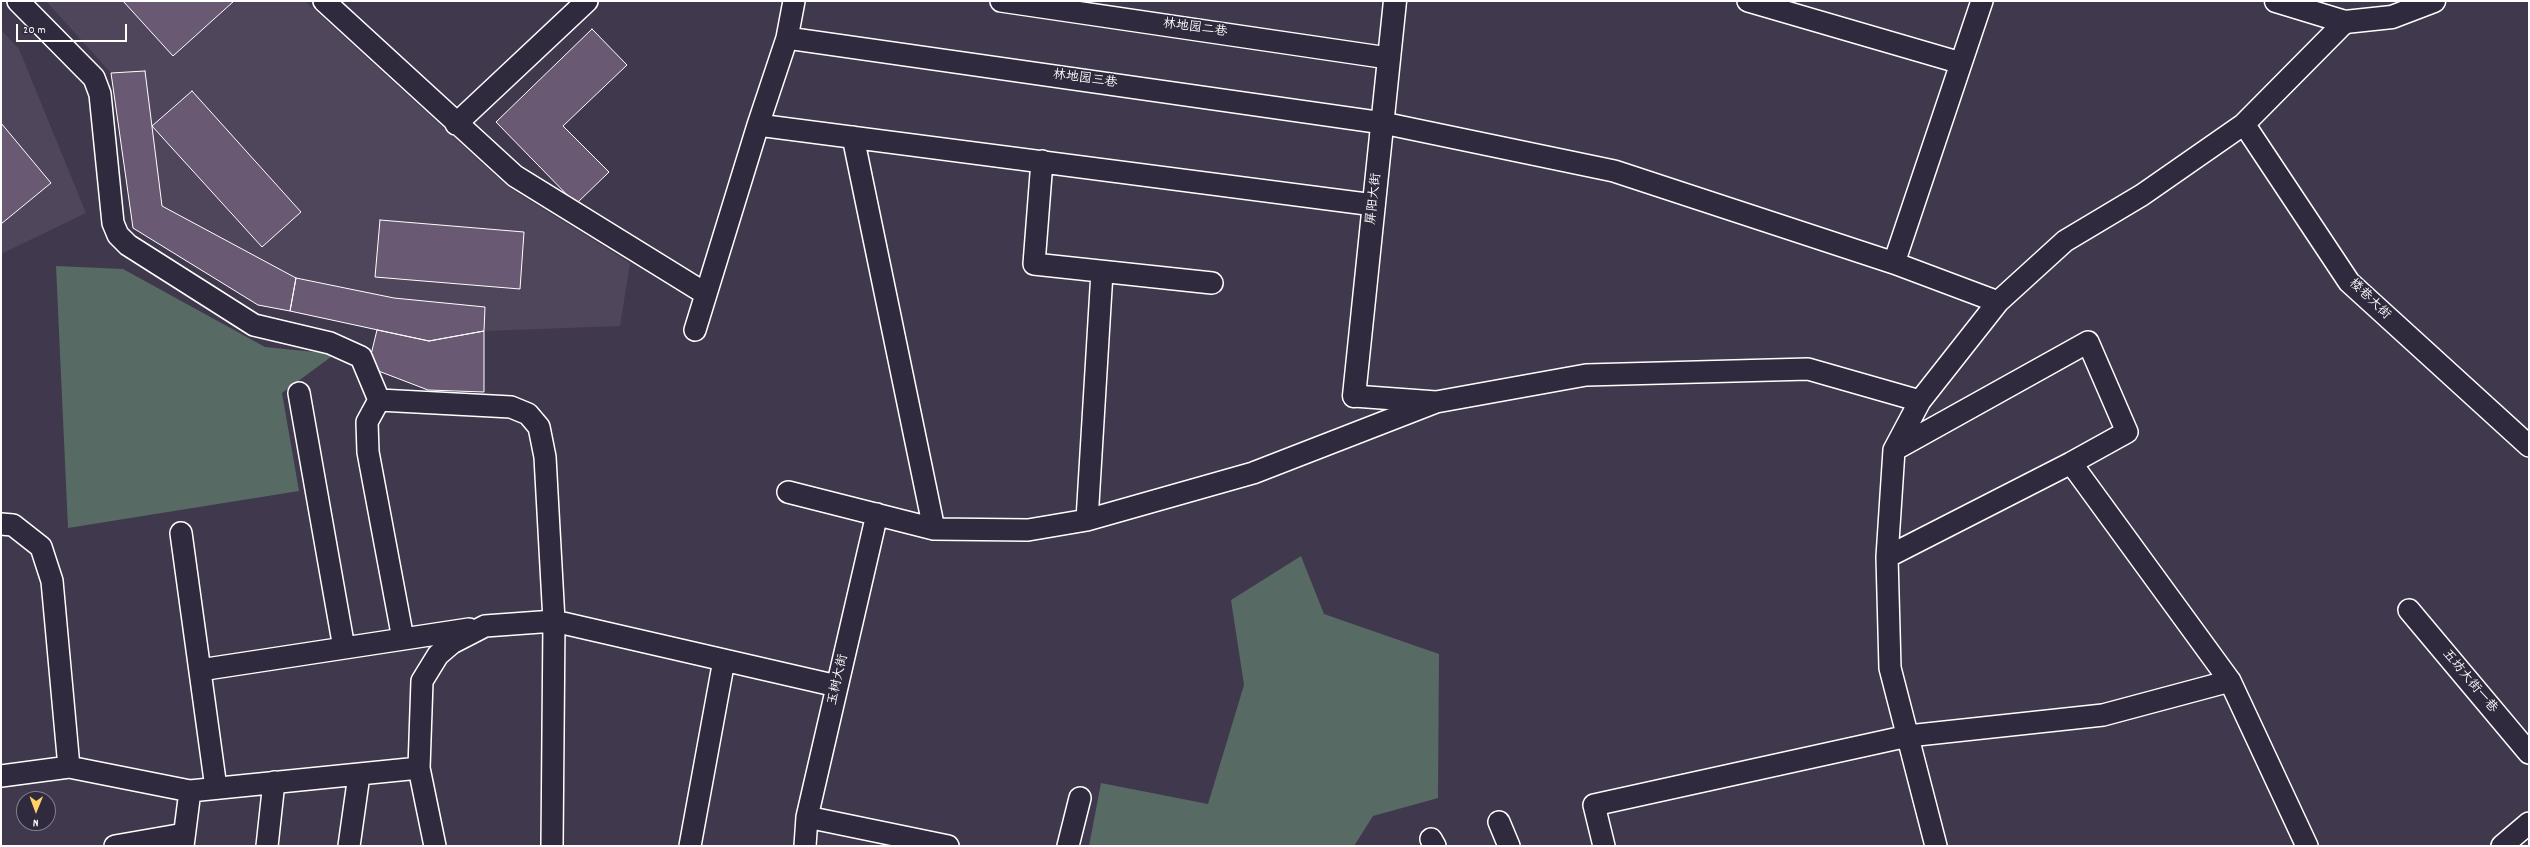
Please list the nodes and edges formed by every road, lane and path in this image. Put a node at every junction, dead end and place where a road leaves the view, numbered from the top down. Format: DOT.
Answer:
graph roads {
  1 [pos="18,1"];
  2 [pos="324,1"];
  3 [pos="587,1"];
  4 [pos="794,1"];
  5 [pos="1001,1"];
  6 [pos="1395,1"];
  7 [pos="1748,1"];
  8 [pos="1982,1"];
  9 [pos="2276,1"];
  10 [pos="2434,1"];
  11 [pos="2345,22"];
  12 [pos="788,38"];
  13 [pos="1388,58"];
  14 [pos="1961,63"];
  15 [pos="1382,123"];
  16 [pos="456,124"];
  17 [pos="2244,124"];
  18 [pos="758,125"];
  19 [pos="853,137"];
  20 [pos="1042,162"];
  21 [pos="1374,205"];
  22 [pos="1894,263"];
  23 [pos="1102,272"];
  24 [pos="1212,283"];
  25 [pos="706,294"];
  26 [pos="1998,302"];
  27 [pos="695,330"];
  28 [pos="299,393"];
  29 [pos="1354,396"];
  30 [pos="379,400"];
  31 [pos="1920,401"];
  32 [pos="1436,402"];
  33 [pos="2529,446"];
  34 [pos="1894,450"];
  35 [pos="2071,463"];
  36 [pos="788,492"];
  37 [pos="877,514"];
  38 [pos="1087,520"];
  39 [pos="1,524"];
  40 [pos="934,529"];
  41 [pos="181,533"];
  42 [pos="1887,557"];
  43 [pos="2409,610"];
  44 [pos="554,621"];
  45 [pos="486,626"];
  46 [pos="403,639"];
  47 [pos="344,648"];
  48 [pos="724,660"];
  49 [pos="200,670"];
  50 [pos="2230,681"];
  51 [pos="838,686"];
  52 [pos="1908,736"];
  53 [pos="2529,753"];
  54 [pos="69,767"];
  55 [pos="419,768"];
  56 [pos="359,775"];
  57 [pos="1,776"];
  58 [pos="274,782"];
  59 [pos="216,788"];
  60 [pos="190,791"];
  61 [pos="1080,798"];
  62 [pos="807,818"];
  63 [pos="1499,822"];
  64 [pos="2529,823"];
  65 [pos="183,840"];
  66 [pos="115,846"];
  67 [pos="268,846"];
  68 [pos="349,846"];
  69 [pos="435,846"];
  70 [pos="552,846"];
  71 [pos="690,846"];
  72 [pos="805,846"];
  73 [pos="948,846"];
  74 [pos="1068,846"];
  75 [pos="1509,846"];
  76 [pos="1604,846"];
  77 [pos="1936,846"];
  78 [pos="2307,846"];
  79 [pos="2502,846"];
  1 -- 30 [label="lane"];
  2 -- 16 [label="lane"];
  3 -- 16 [label="lane"];
  4 -- 12 [label="lane"];
  5 -- 13 [label="lane, 林地园二巷"];
  6 -- 13 [label="street, 屏阳大街"];
  7 -- 14 [label="lane"];
  8 -- 14 [label="lane"];
  9 -- 11 [label="street"];
  10 -- 11 [label="street"];
  11 -- 17 [label="lane"];
  12 -- 15 [label="lane, 林地园三巷"];
  12 -- 18 [label="lane"];
  13 -- 15 [label="street, 屏阳大街"];
  14 -- 22 [label="lane"];
  15 -- 21 [label="street, 屏阳大街"];
  15 -- 22 [label="lane, 林地园三巷"];
  16 -- 25 [label="lane"];
  17 -- 26 [label="lane"];
  17 -- 33 [label="lane, 楼巷大街"];
  18 -- 19 [label="lane"];
  18 -- 25 [label="lane"];
  19 -- 20 [label="lane"];
  19 -- 40 [label="lane"];
  20 -- 21 [label="lane"];
  20 -- 23 [label="lane"];
  21 -- 29 [label="street, 屏阳大街"];
  22 -- 26 [label="lane, 林地园三巷"];
  23 -- 24 [label="lane"];
  23 -- 38 [label="lane"];
  25 -- 27 [label="lane"];
  26 -- 31 [label="lane"];
  28 -- 47 [label="lane"];
  29 -- 32 [label="lane"];
  30 -- 44 [label="lane"];
  30 -- 46 [label="lane"];
  31 -- 32 [label="lane"];
  31 -- 34 [label="lane"];
  32 -- 38 [label="lane"];
  34 -- 35 [label="lane"];
  34 -- 42 [label="lane"];
  35 -- 42 [label="lane"];
  35 -- 50 [label="lane"];
  36 -- 37 [label="lane"];
  37 -- 40 [label="lane"];
  37 -- 51 [label="lane, 玉树大街"];
  38 -- 40 [label="lane"];
  39 -- 54 [label="lane"];
  41 -- 49 [label="lane"];
  42 -- 52 [label="lane"];
  43 -- 53 [label="lane, 五坊大街一巷"];
  44 -- 45 [label="lane"];
  44 -- 48 [label="lane"];
  44 -- 70 [label="lane"];
  45 -- 46 [label="lane"];
  45 -- 55 [label="lane"];
  46 -- 47 [label="lane"];
  47 -- 49 [label="lane"];
  48 -- 51 [label="lane"];
  48 -- 71 [label="lane"];
  49 -- 59 [label="lane"];
  50 -- 52 [label="lane"];
  50 -- 78 [label="lane"];
  51 -- 62 [label="lane, 玉树大街"];
  52 -- 76 [label="lane"];
  52 -- 77 [label="lane"];
  54 -- 57 [label="lane"];
  54 -- 60 [label="lane"];
  55 -- 56 [label="lane"];
  55 -- 69 [label="lane"];
  56 -- 58 [label="lane"];
  56 -- 68 [label="lane"];
  58 -- 59 [label="lane"];
  58 -- 67 [label="lane"];
  59 -- 60 [label="lane"];
  60 -- 65 [label="lane"];
  61 -- 74 [label="lane"];
  62 -- 72 [label="lane, 玉树大街"];
  62 -- 73 [label="lane"];
  63 -- 75 [label="lane"];
  64 -- 79 [label="lane"];
  65 -- 66 [label="lane"];
}
